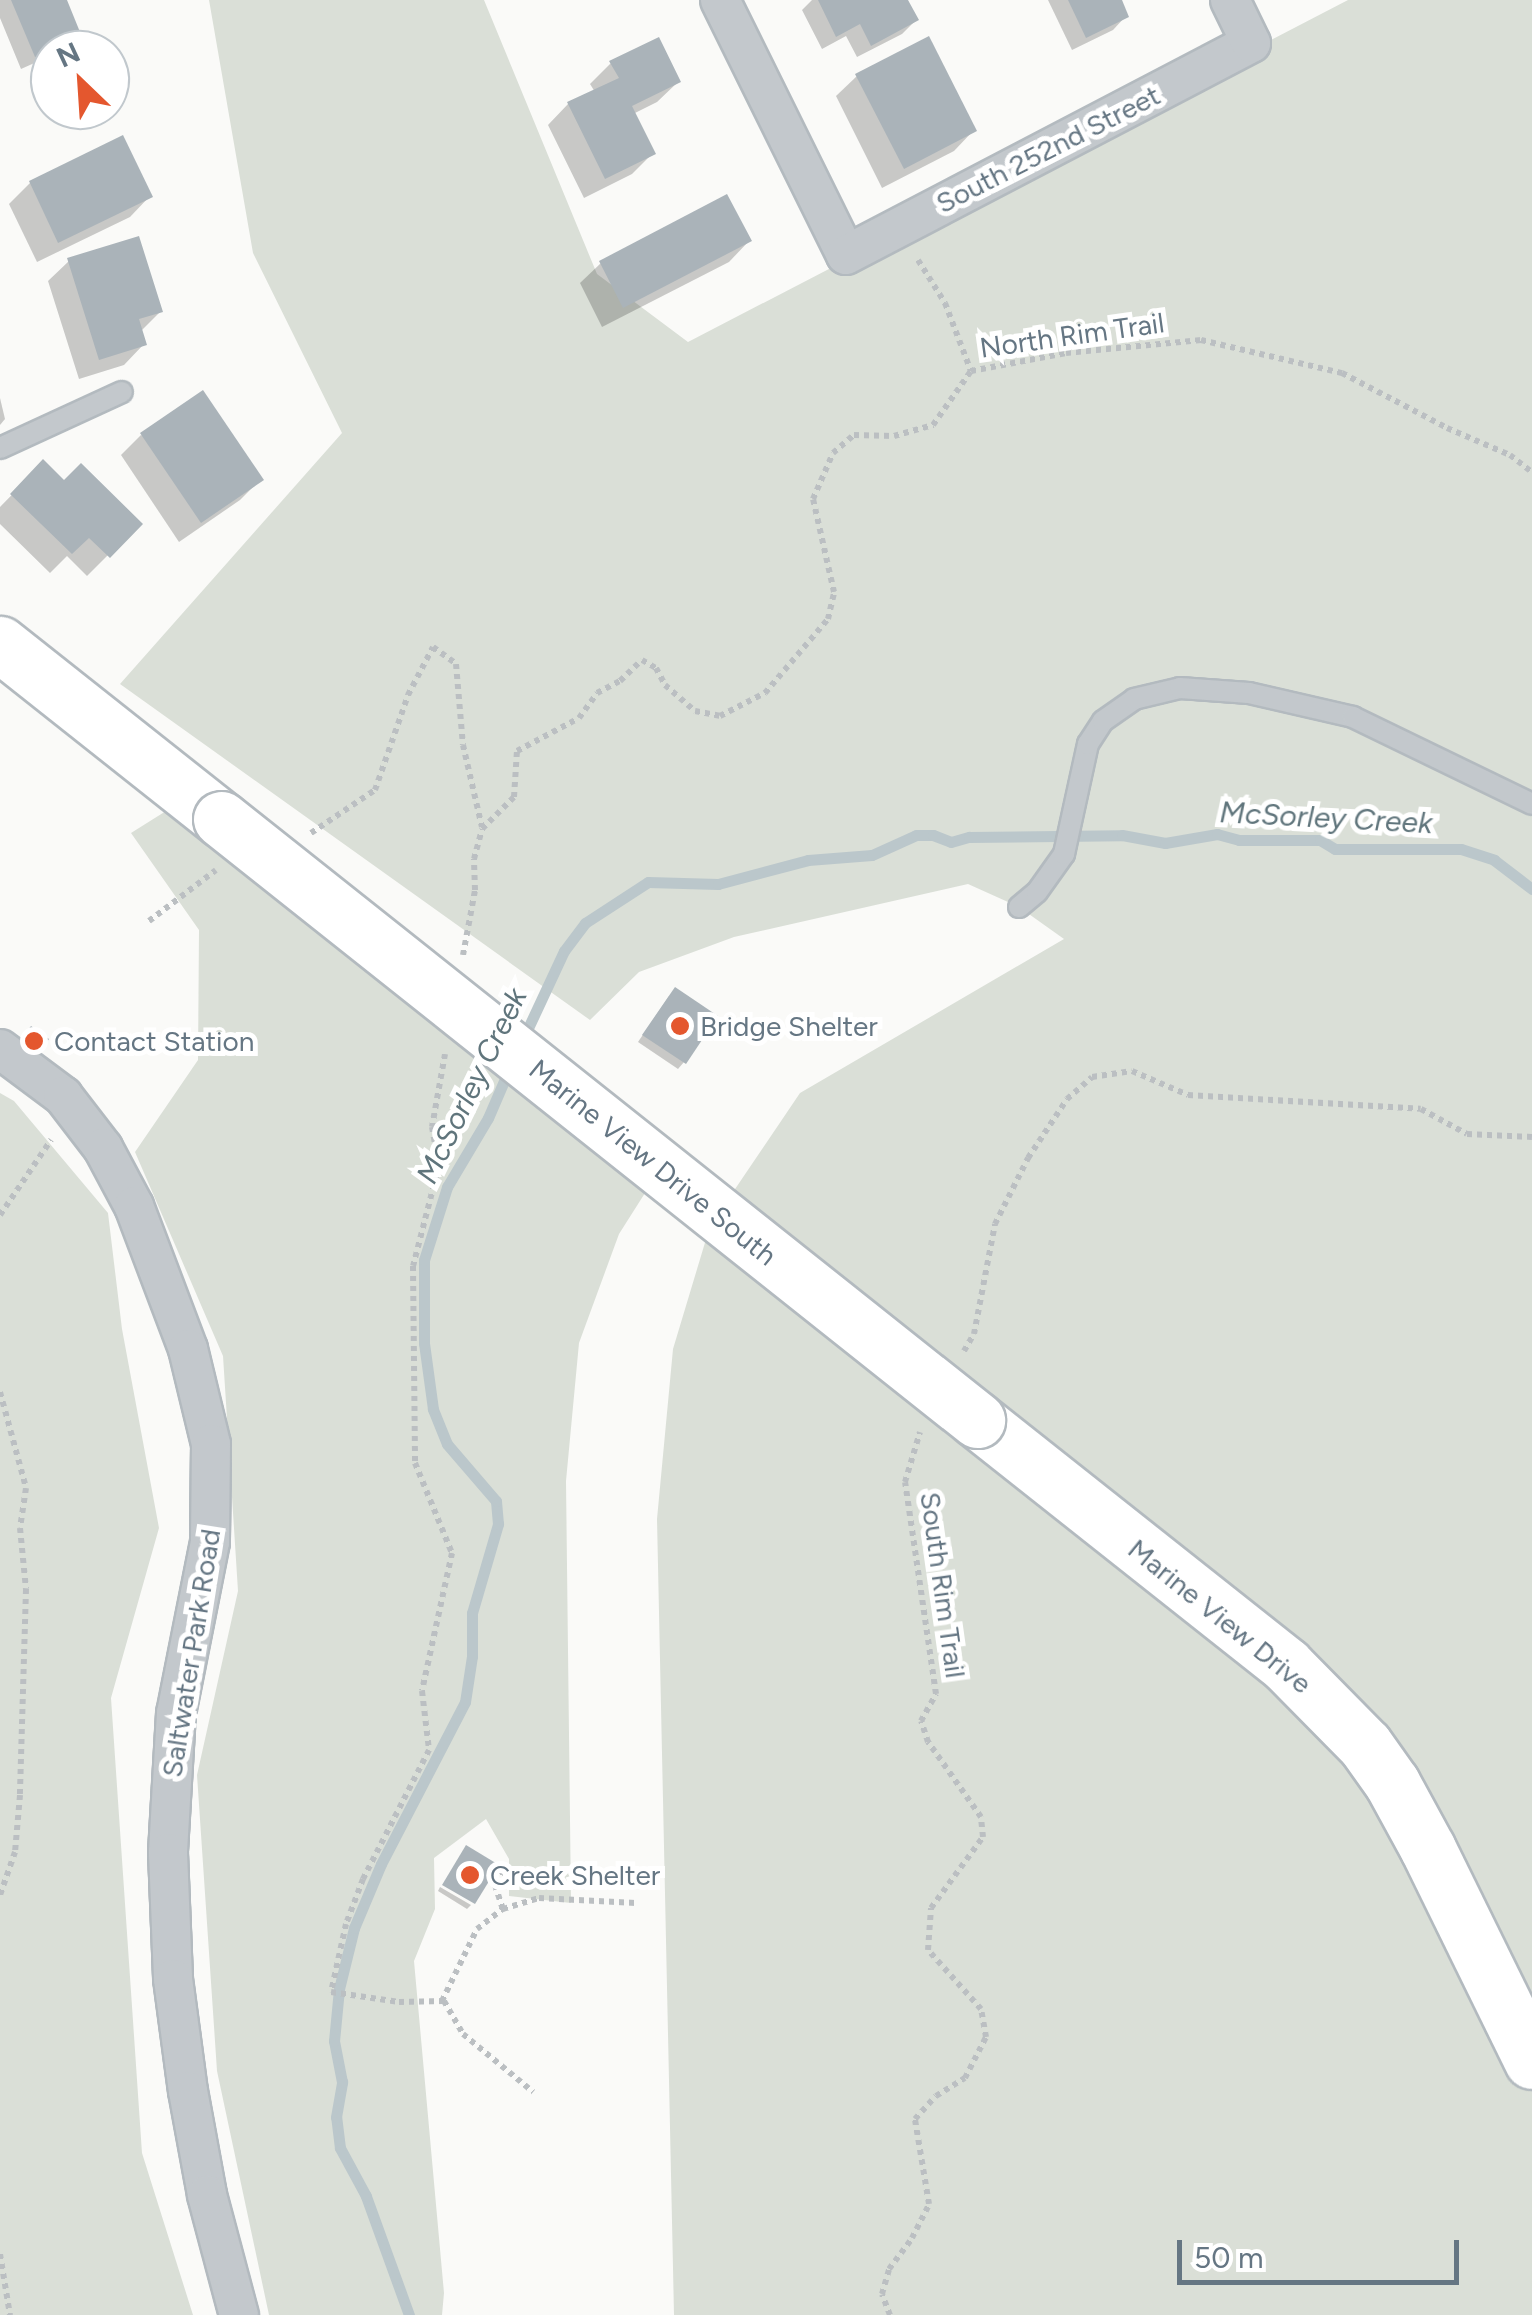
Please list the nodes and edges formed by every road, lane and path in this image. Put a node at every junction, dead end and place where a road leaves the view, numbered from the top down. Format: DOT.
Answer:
graph roads {
  1 [pos="720,0"];
  2 [pos="1230,0"];
  3 [pos="899,226"];
  4 [pos="970,371"];
  5 [pos="122,392"];
  6 [pos="0,448"];
  7 [pos="1532,472"];
  8 [pos="0,644"];
  9 [pos="1532,804"];
  10 [pos="482,829"];
  11 [pos="310,834"];
  12 [pos="219,844"];
  13 [pos="1018,908"];
  14 [pos="149,921"];
  15 [pos="466,946"];
  16 [pos="0,1049"];
  17 [pos="445,1075"];
  18 [pos="64,1096"];
  19 [pos="1532,1137"];
  20 [pos="0,1215"];
  21 [pos="955,1366"];
  22 [pos="0,1392"];
  23 [pos="951,1417"];
  24 [pos="502,1870"];
  25 [pos="0,1895"];
  26 [pos="636,1903"];
  27 [pos="503,1909"];
  28 [pos="442,2001"];
  29 [pos="1532,2060"];
  30 [pos="533,2092"];
  31 [pos="0,2254"];
  32 [pos="10,2315"];
  33 [pos="238,2315"];
  34 [pos="890,2315"];
  1 -- 3 [label="street, South 252nd Street"];
  2 -- 3 [label="street, South 252nd Street"];
  3 -- 4 [label="path"];
  4 -- 7 [label="path, North Rim Trail"];
  4 -- 10 [label="path, North Rim Trail"];
  5 -- 6 [label="lane"];
  8 -- 12 [label="main road, Marine View Drive South"];
  9 -- 13 [label="lane"];
  10 -- 11 [label="path"];
  10 -- 15 [label="path"];
  12 -- 14 [label="path"];
  12 -- 23 [label="main road, Marine View Drive South, bridge"];
  16 -- 18 [label="street, Saltwater Park Road"];
  17 -- 28 [label="path"];
  18 -- 20 [label="path"];
  18 -- 33 [label="street, Saltwater Park Road"];
  19 -- 21 [label="path"];
  22 -- 25 [label="path"];
  23 -- 29 [label="main road, Marine View Drive"];
  23 -- 34 [label="path, South Rim Trail"];
  24 -- 27 [label="path"];
  26 -- 27 [label="path"];
  27 -- 28 [label="path"];
  28 -- 30 [label="path"];
  31 -- 32 [label="path"];
}
